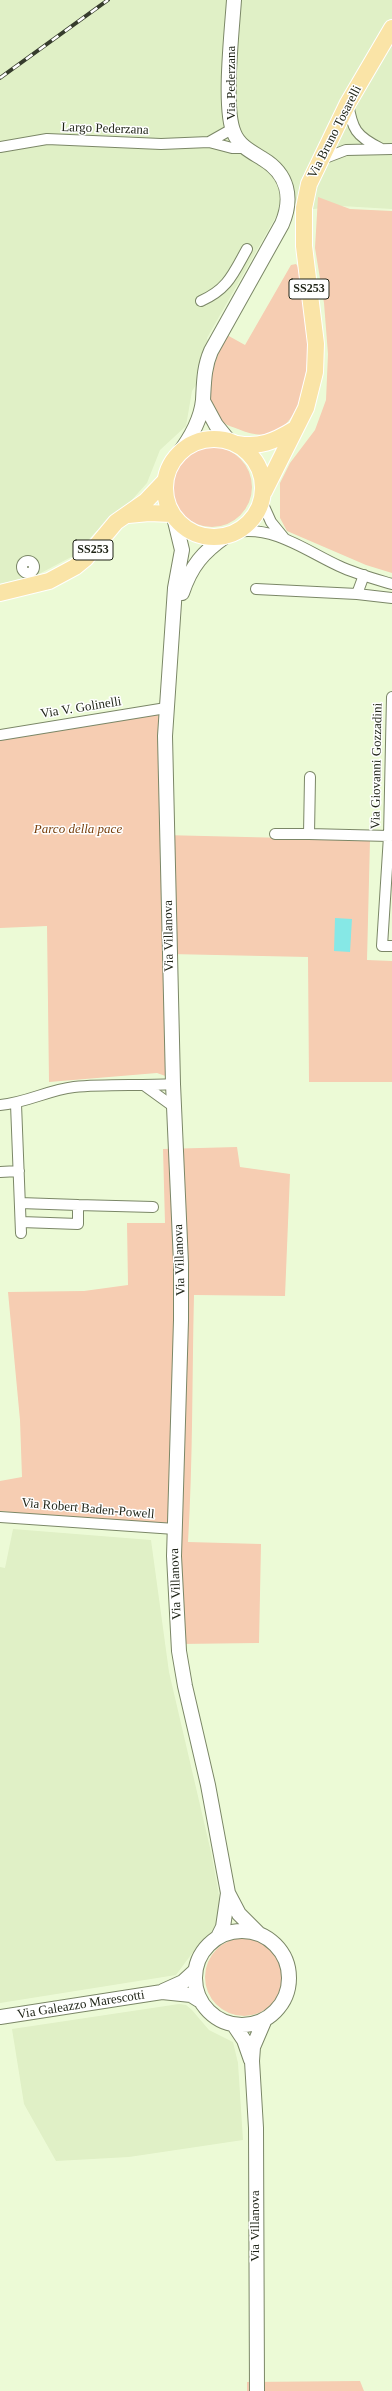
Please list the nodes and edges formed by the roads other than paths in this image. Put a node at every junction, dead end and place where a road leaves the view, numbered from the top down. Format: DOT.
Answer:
graph roads {
  1 [pos="234,0"];
  2 [pos="392,28"];
  3 [pos="348,103"];
  4 [pos="232,129"];
  5 [pos="209,142"];
  6 [pos="0,147"];
  7 [pos="246,148"];
  8 [pos="387,149"];
  9 [pos="318,161"];
  10 [pos="247,249"];
  11 [pos="236,270"];
  12 [pos="251,278"];
  13 [pos="201,301"];
  14 [pos="203,401"];
  15 [pos="293,430"];
  16 [pos="234,443"];
  17 [pos="177,456"];
  18 [pos="165,481"];
  19 [pos="263,497"];
  20 [pos="124,516"];
  21 [pos="173,516"];
  22 [pos="231,534"];
  23 [pos="284,538"];
  24 [pos="364,575"];
  25 [pos="392,584"];
  26 [pos="256,589"];
  27 [pos="0,593"];
  28 [pos="357,594"];
  29 [pos="392,598"];
  30 [pos="174,622"];
  31 [pos="392,697"];
  32 [pos="166,708"];
  33 [pos="0,735"];
  34 [pos="310,777"];
  35 [pos="275,834"];
  36 [pos="309,834"];
  37 [pos="389,836"];
  38 [pos="392,946"];
  39 [pos="173,1084"];
  40 [pos="145,1086"];
  41 [pos="16,1104"];
  42 [pos="0,1105"];
  43 [pos="174,1107"];
  44 [pos="19,1171"];
  45 [pos="0,1172"];
  46 [pos="20,1203"];
  47 [pos="78,1205"];
  48 [pos="153,1207"];
  49 [pos="21,1222"];
  50 [pos="21,1233"];
  51 [pos="0,1517"];
  52 [pos="175,1529"];
  53 [pos="228,1893"];
  54 [pos="259,1934"];
  55 [pos="218,1937"];
  56 [pos="195,1971"];
  57 [pos="162,1992"];
  58 [pos="199,2000"];
  59 [pos="0,2017"];
  60 [pos="265,2019"];
  61 [pos="234,2025"];
  62 [pos="252,2060"];
  63 [pos="257,2391"];
  1 -- 4 [label="main road, Via Pederzana"];
  2 -- 3 [label="main road, Via Bruno Tosarelli / SS253"];
  3 -- 8 [label="street"];
  3 -- 9 [label="main road, Via Bruno Tosarelli / SS253"];
  4 -- 5 [label="street, Largo Pederzana"];
  4 -- 7 [label="main road, Via Pederzana"];
  5 -- 6 [label="street, Largo Pederzana"];
  5 -- 7 [label="street, Largo Pederzana"];
  7 -- 12 [label="main road, Via Pederzana"];
  8 -- 9 [label="street"];
  9 -- 15 [label="main road, Via Bruno Tosarelli / SS253"];
  10 -- 11 [label="street"];
  11 -- 12 [label="street"];
  11 -- 13 [label="street"];
  12 -- 14 [label="main road"];
  14 -- 16 [label="main road"];
  14 -- 17 [label="main road"];
  15 -- 16 [label="main road, SS253"];
  15 -- 19 [label="main road, Via Bruno Tosarelli / SS253"];
  16 -- 17 [label="main road, SS253"];
  16 -- 19 [label="main road"];
  17 -- 18 [label="main road, SS253"];
  18 -- 20 [label="main road, SS253"];
  18 -- 21 [label="main road, SS253"];
  19 -- 22 [label="main road, SS253"];
  19 -- 23 [label="street"];
  20 -- 21 [label="main road"];
  20 -- 27 [label="main road, SS253"];
  21 -- 22 [label="main road"];
  21 -- 30 [label="main road, Via Villanova"];
  22 -- 23 [label="street"];
  22 -- 30 [label="main road, Via Villanova"];
  23 -- 24 [label="street"];
  24 -- 25 [label="street"];
  24 -- 28 [label="street"];
  26 -- 28 [label="street"];
  28 -- 29 [label="street"];
  30 -- 32 [label="main road, Via Villanova"];
  31 -- 37 [label="street, Via Giovanni Gozzadini"];
  32 -- 33 [label="street, Via V. Golinelli"];
  32 -- 39 [label="main road, Via Villanova"];
  34 -- 36 [label="street"];
  35 -- 36 [label="street, Via Giovanni Gozzadini"];
  36 -- 37 [label="street, Via Giovanni Gozzadini"];
  37 -- 38 [label="street, Via Giovanni Gozzadini"];
  39 -- 40 [label="street"];
  39 -- 43 [label="main road, Via Villanova"];
  40 -- 41 [label="street"];
  40 -- 43 [label="street"];
  41 -- 42 [label="street"];
  41 -- 44 [label="street"];
  43 -- 52 [label="main road, Via Villanova"];
  44 -- 45 [label="street"];
  44 -- 46 [label="street"];
  46 -- 47 [label="street"];
  46 -- 49 [label="street"];
  47 -- 48 [label="street"];
  47 -- 49 [label="street"];
  49 -- 50 [label="street"];
  51 -- 52 [label="street, Via Robert Baden-Powell"];
  52 -- 53 [label="main road, Via Villanova"];
  53 -- 54 [label="main road, Via Villanova"];
  53 -- 55 [label="main road, Via Villanova"];
  54 -- 55 [label="main road"];
  54 -- 60 [label="main road"];
  55 -- 56 [label="main road"];
  56 -- 57 [label="main road, Via Galeazzo Marescotti"];
  56 -- 58 [label="main road"];
  57 -- 58 [label="main road, Via Galeazzo Marescotti"];
  57 -- 59 [label="main road, Via Galeazzo Marescotti"];
  58 -- 61 [label="main road"];
  60 -- 61 [label="main road"];
  60 -- 62 [label="main road, Via Villanova"];
  61 -- 62 [label="main road, Via Villanova"];
  62 -- 63 [label="main road, Via Villanova"];
}
